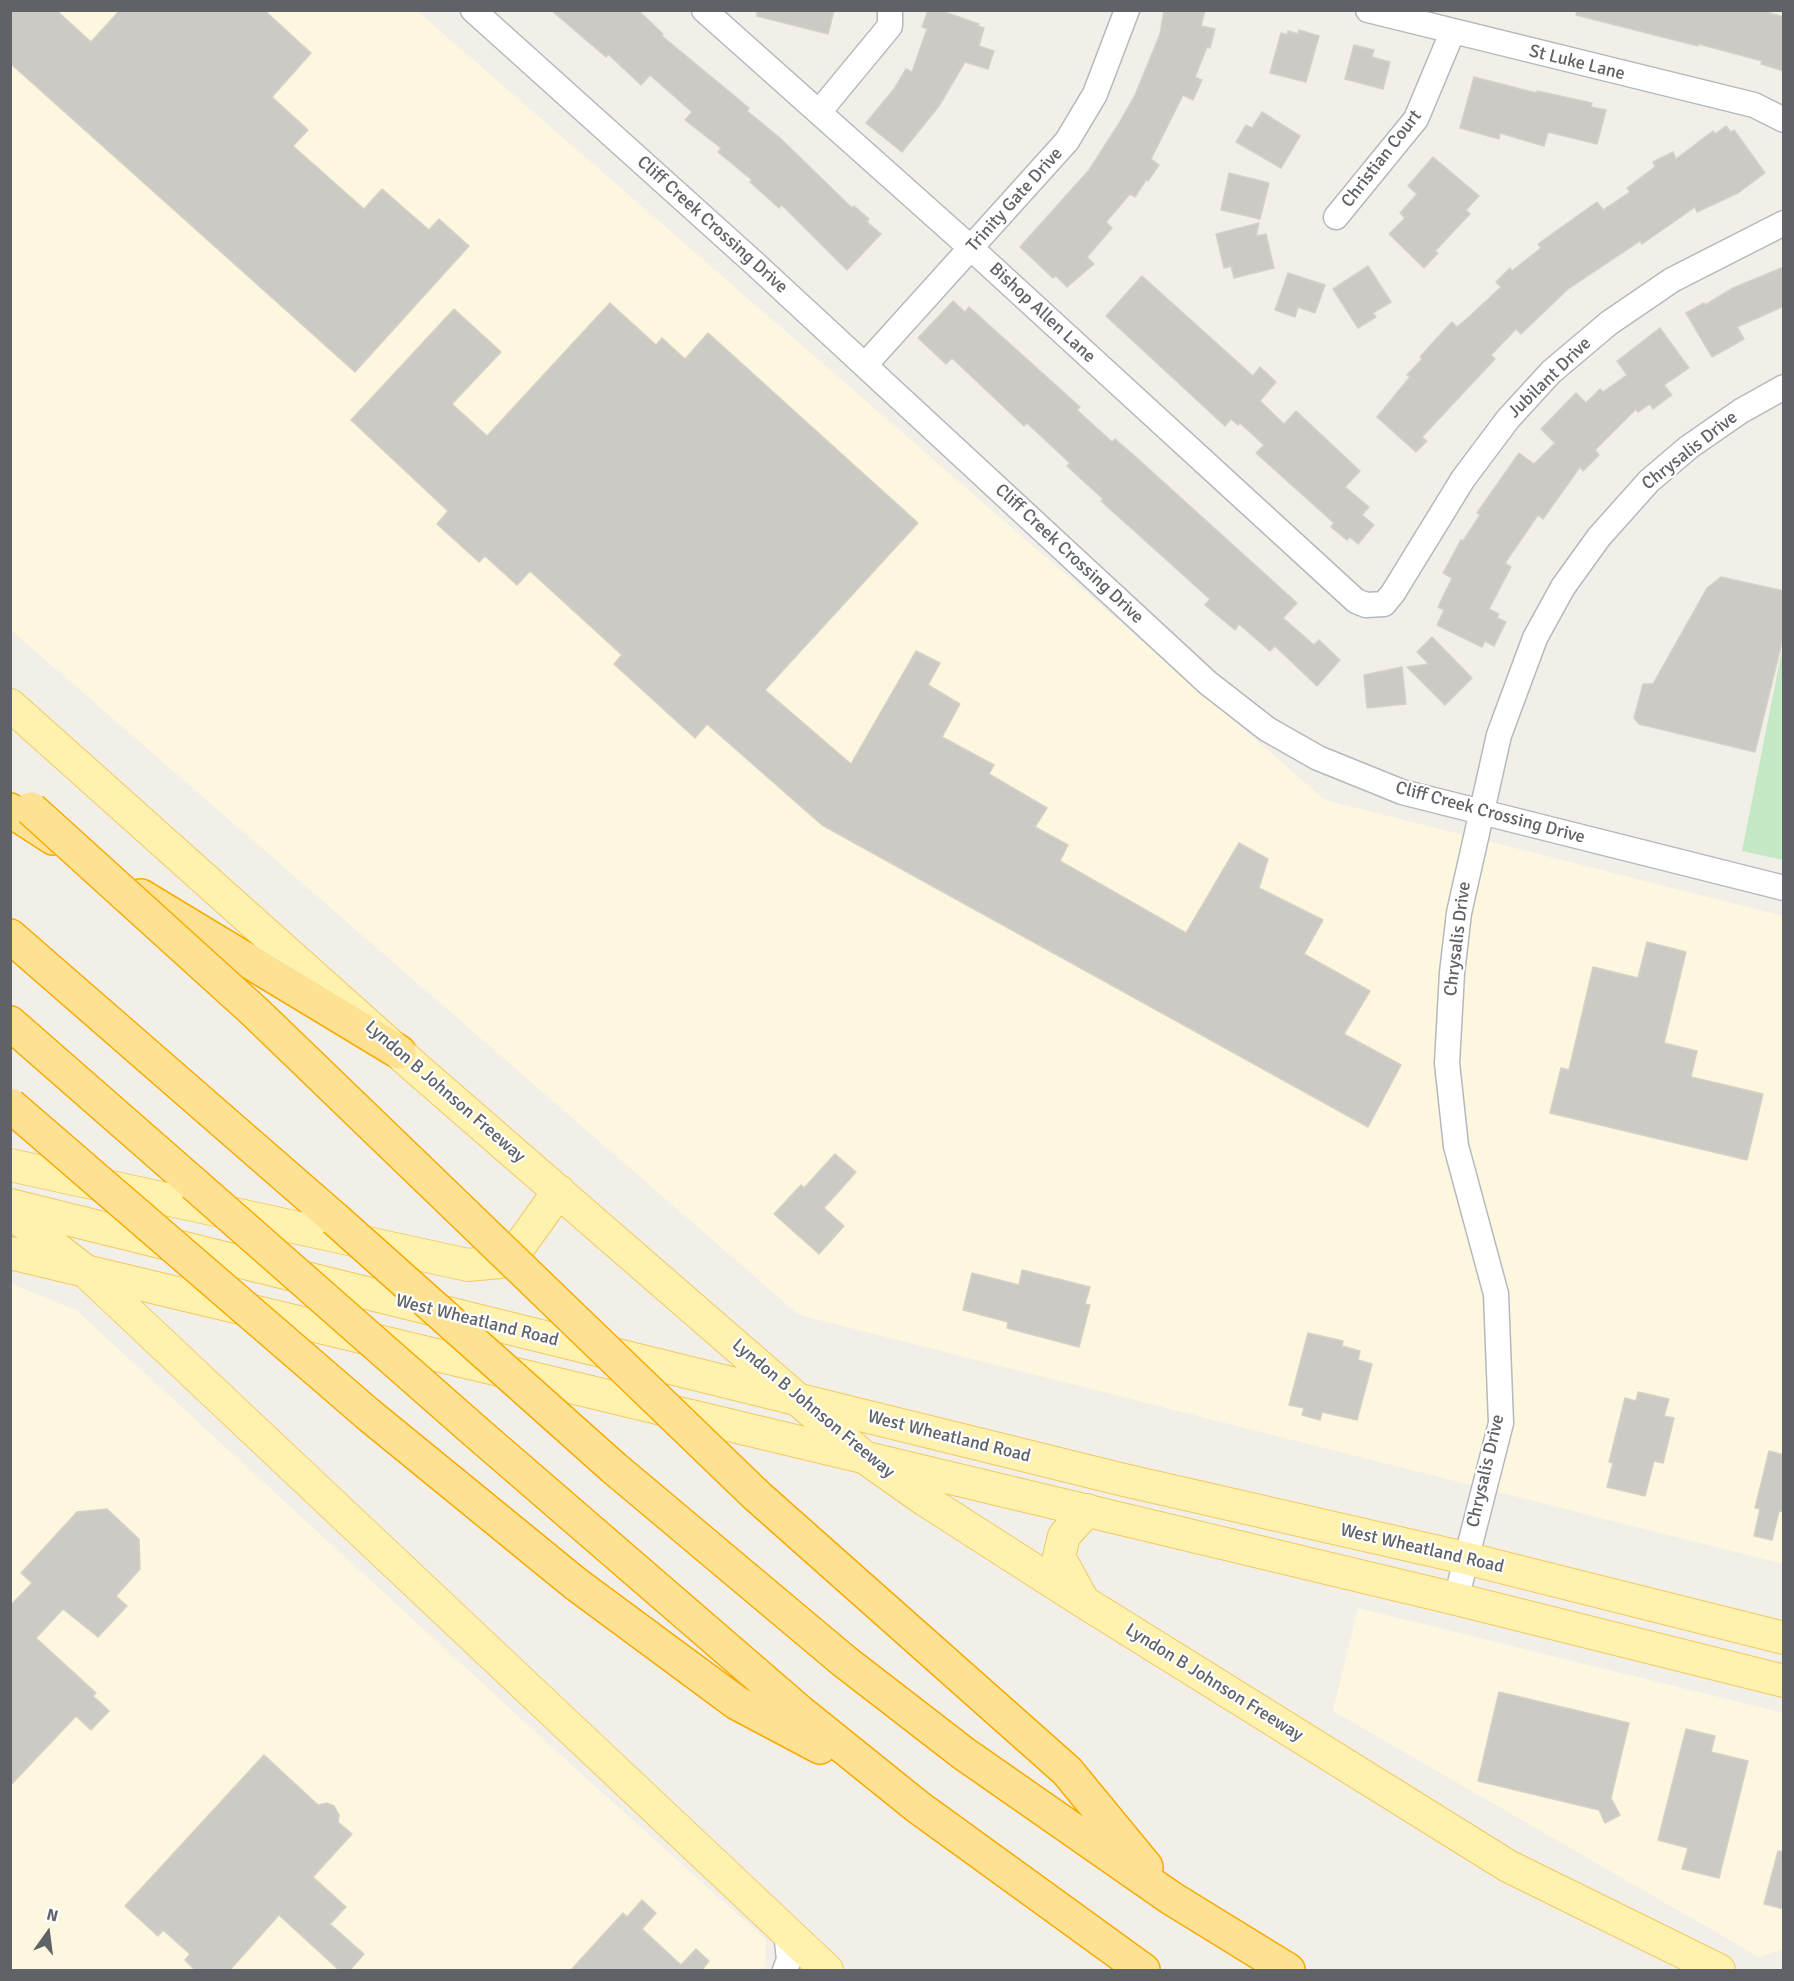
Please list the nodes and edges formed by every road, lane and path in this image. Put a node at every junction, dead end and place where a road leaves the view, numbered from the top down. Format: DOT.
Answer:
graph roads {
  1 [pos="473,10"];
  2 [pos="704,10"];
  3 [pos="890,10"];
  4 [pos="1127,10"];
  5 [pos="1368,10"];
  6 [pos="1452,33"];
  7 [pos="819,112"];
  8 [pos="1784,120"];
  9 [pos="1336,217"];
  10 [pos="1784,223"];
  11 [pos="972,249"];
  12 [pos="865,365"];
  13 [pos="1784,387"];
  14 [pos="1383,604"];
  15 [pos="10,705"];
  16 [pos="17,803"];
  17 [pos="1481,813"];
  18 [pos="1784,888"];
  19 [pos="10,936"];
  20 [pos="10,1023"];
  21 [pos="399,1052"];
  22 [pos="10,1105"];
  23 [pos="10,1165"];
  24 [pos="559,1191"];
  25 [pos="10,1205"];
  26 [pos="10,1212"];
  27 [pos="10,1252"];
  28 [pos="226,1259"];
  29 [pos="84,1270"];
  30 [pos="122,1291"];
  31 [pos="750,1357"];
  32 [pos="733,1384"];
  33 [pos="603,1395"];
  34 [pos="799,1400"];
  35 [pos="864,1457"];
  36 [pos="1087,1510"];
  37 [pos="1465,1558"];
  38 [pos="1456,1599"];
  39 [pos="1084,1602"];
  40 [pos="1784,1638"];
  41 [pos="1784,1681"];
  42 [pos="892,1786"];
  43 [pos="1172,1899"];
  44 [pos="786,1930"];
  45 [pos="785,1971"];
  46 [pos="826,1971"];
  47 [pos="1143,1971"];
  48 [pos="1288,1971"];
  49 [pos="1719,1971"];
  1 -- 12 [label="street, Cliff Creek Crossing Drive"];
  2 -- 7 [label="street, Bishop Allen Lane"];
  3 -- 7 [label="street"];
  4 -- 11 [label="street, Trinity Gate Drive"];
  5 -- 6 [label="street, St Luke Lane"];
  6 -- 8 [label="street, St Luke Lane"];
  6 -- 9 [label="street, Christian Court"];
  7 -- 11 [label="street, Bishop Allen Lane"];
  10 -- 14 [label="street, Jubilant Drive"];
  11 -- 12 [label="street, Trinity Gate Drive"];
  11 -- 14 [label="street, Bishop Allen Lane"];
  12 -- 17 [label="street, Cliff Creek Crossing Drive"];
  13 -- 17 [label="street, Chrysalis Drive"];
  15 -- 21 [label="main road, Lyndon B Johnson Freeway"];
  16 -- 21 [label="highway"];
  16 -- 43 [label="highway, bridge"];
  17 -- 18 [label="street, Cliff Creek Crossing Drive"];
  17 -- 37 [label="street, Chrysalis Drive"];
  19 -- 43 [label="highway, bridge"];
  20 -- 42 [label="highway, bridge"];
  21 -- 24 [label="main road, Lyndon B Johnson Freeway"];
  22 -- 42 [label="highway, bridge"];
  23 -- 24 [label="main road"];
  24 -- 31 [label="main road, Lyndon B Johnson Freeway"];
  25 -- 28 [label="main road, West Wheatland Road"];
  26 -- 29 [label="main road"];
  27 -- 29 [label="main road"];
  28 -- 30 [label="main road"];
  28 -- 32 [label="main road, West Wheatland Road"];
  29 -- 30 [label="main road"];
  30 -- 33 [label="main road"];
  30 -- 44 [label="main road"];
  31 -- 32 [label="main road"];
  31 -- 34 [label="main road, Lyndon B Johnson Freeway"];
  32 -- 33 [label="main road"];
  32 -- 34 [label="main road, West Wheatland Road"];
  33 -- 35 [label="main road"];
  34 -- 35 [label="main road, Lyndon B Johnson Freeway"];
  34 -- 37 [label="main road, West Wheatland Road"];
  35 -- 36 [label="main road"];
  35 -- 39 [label="main road, Lyndon B Johnson Freeway"];
  36 -- 38 [label="main road"];
  36 -- 39 [label="main road"];
  37 -- 38 [label="street, Chrysalis Drive"];
  37 -- 40 [label="main road, West Wheatland Road"];
  38 -- 41 [label="main road"];
  39 -- 49 [label="main road, Lyndon B Johnson Freeway"];
  42 -- 47 [label="highway"];
  43 -- 48 [label="highway"];
  44 -- 45 [label="street"];
  44 -- 46 [label="main road"];
}
